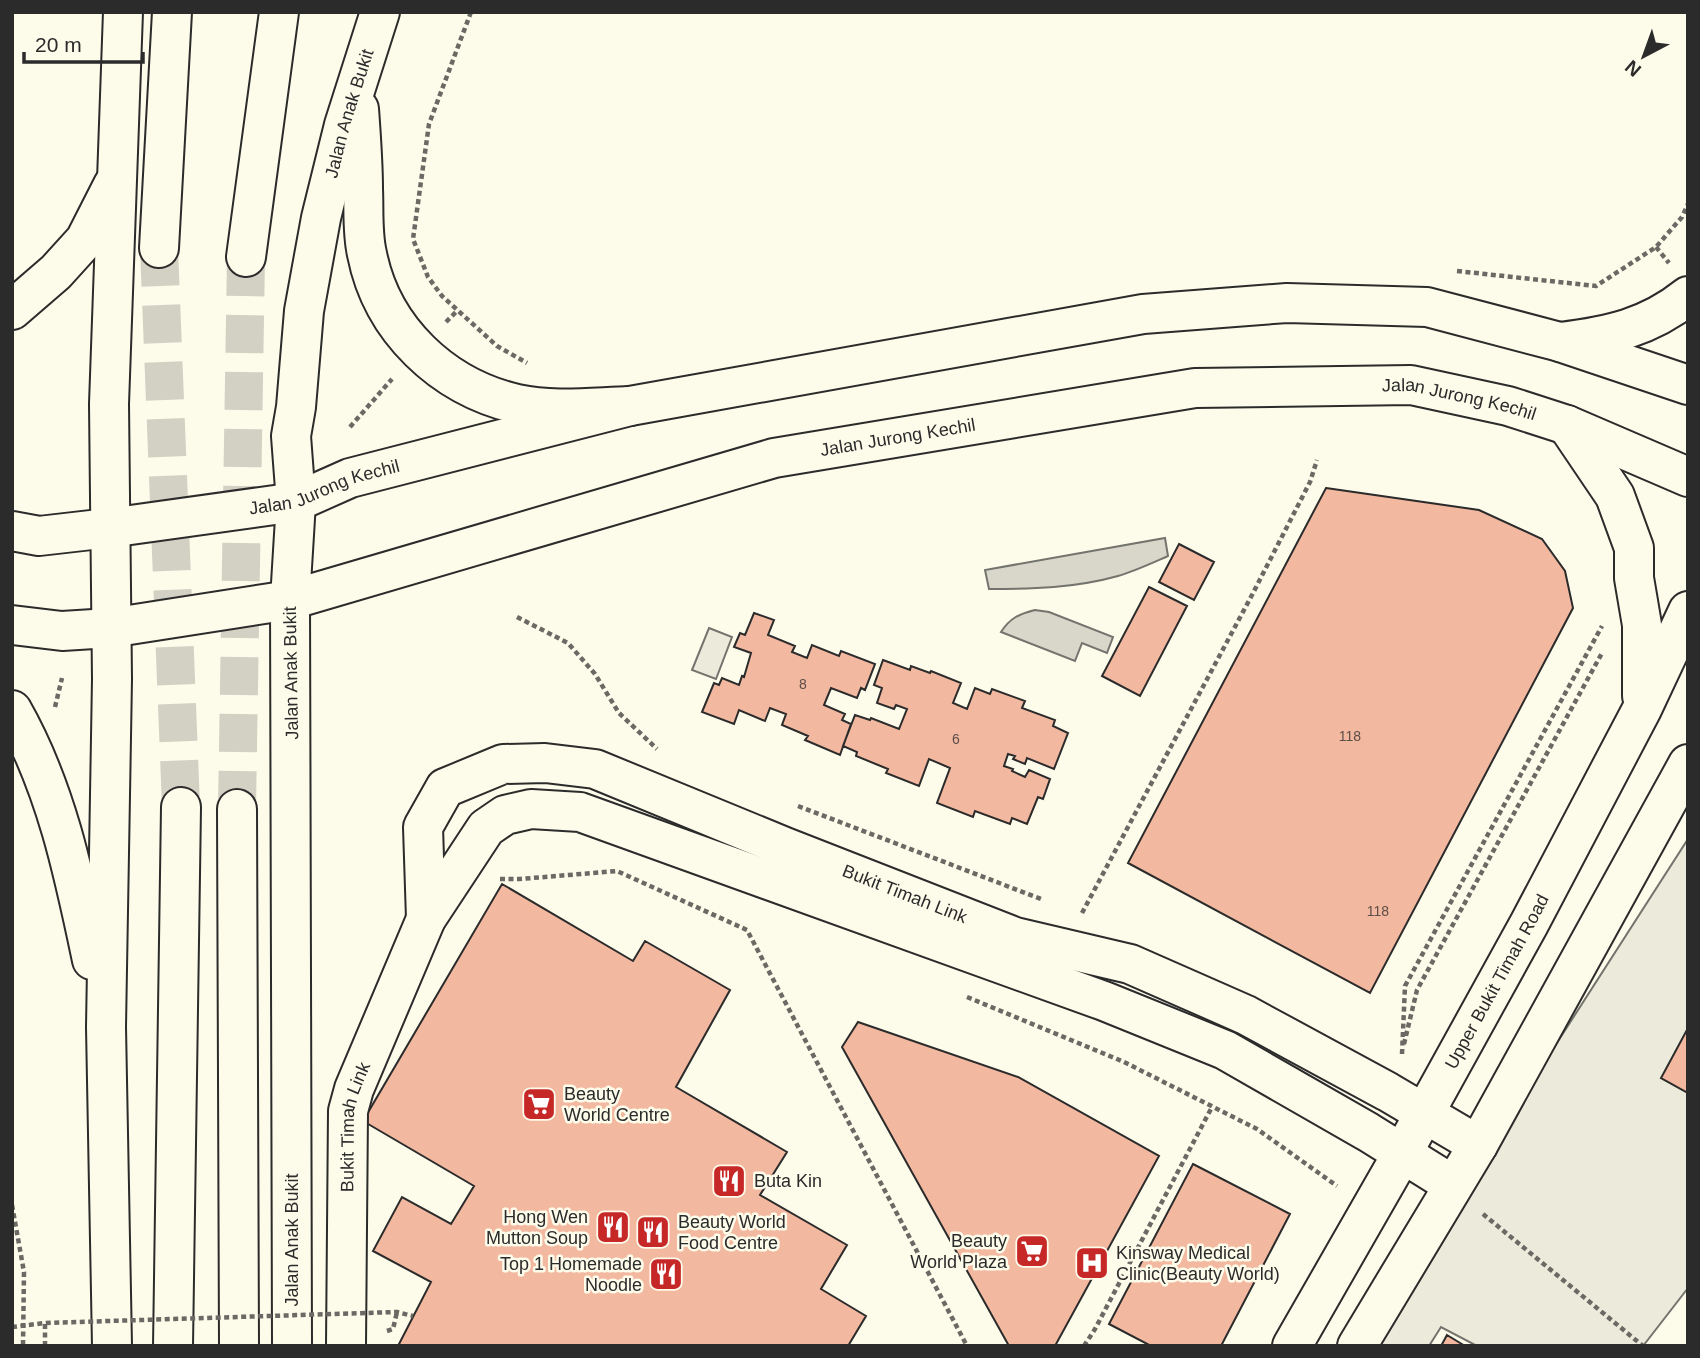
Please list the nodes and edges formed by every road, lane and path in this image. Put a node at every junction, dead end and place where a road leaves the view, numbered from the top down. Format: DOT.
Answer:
graph roads {
  1 [pos="123,12"];
  2 [pos="172,12"];
  3 [pos="279,12"];
  4 [pos="380,12"];
  5 [pos="471,12"];
  6 [pos="358,83"];
  7 [pos="117,177"];
  8 [pos="1688,204"];
  9 [pos="159,248"];
  10 [pos="246,257"];
  11 [pos="1449,270"];
  12 [pos="1688,296"];
  13 [pos="12,310"];
  14 [pos="458,310"];
  15 [pos="1560,342"];
  16 [pos="1688,385"];
  17 [pos="629,407"];
  18 [pos="1567,425"];
  19 [pos="1317,460"];
  20 [pos="1688,477"];
  21 [pos="296,502"];
  22 [pos="109,528"];
  23 [pos="12,531"];
  24 [pos="290,600"];
  25 [pos="1688,611"];
  26 [pos="517,617"];
  27 [pos="12,625"];
  28 [pos="110,628"];
  29 [pos="1607,630"];
  30 [pos="1607,643"];
  31 [pos="1642,709"];
  32 [pos="12,710"];
  33 [pos="663,755"];
  34 [pos="1688,764"];
  35 [pos="595,769"];
  36 [pos="796,805"];
  37 [pos="181,807"];
  38 [pos="237,809"];
  39 [pos="580,812"];
  40 [pos="780,864"];
  41 [pos="495,878"];
  42 [pos="1042,900"];
  43 [pos="1069,909"];
  44 [pos="426,919"];
  45 [pos="1009,951"];
  46 [pos="106,1027"];
  47 [pos="1390,1049"];
  48 [pos="1402,1055"];
  49 [pos="1212,1107"];
  50 [pos="1425,1114"];
  51 [pos="1478,1145"];
  52 [pos="1402,1154"];
  53 [pos="1453,1185"];
  54 [pos="12,1205"];
  55 [pos="1483,1214"];
  56 [pos="413,1316"];
  57 [pos="45,1323"];
  58 [pos="12,1327"];
  59 [pos="23,1346"];
  60 [pos="44,1346"];
  61 [pos="112,1346"];
  62 [pos="173,1346"];
  63 [pos="239,1346"];
  64 [pos="292,1346"];
  65 [pos="346,1346"];
  66 [pos="967,1346"];
  67 [pos="1084,1346"];
  68 [pos="1292,1346"];
  69 [pos="1357,1346"];
  70 [pos="1643,1346"];
  1 -- 7 [label="main road"];
  2 -- 9 [label="main road"];
  3 -- 10 [label="main road"];
  4 -- 6 [label="main road, Jalan Anak Bukit"];
  5 -- 14 [label="path"];
  6 -- 17 [label="main road"];
  6 -- 21 [label="main road, Jalan Anak Bukit"];
  7 -- 13 [label="main road"];
  7 -- 22 [label="main road"];
  8 -- 11 [label="path"];
  12 -- 15 [label="main road"];
  15 -- 16 [label="main road, Jalan Jurong Kechil"];
  15 -- 17 [label="main road, Jalan Jurong Kechil"];
  17 -- 21 [label="main road, Jalan Jurong Kechil"];
  18 -- 20 [label="main road, Jalan Jurong Kechil"];
  18 -- 24 [label="main road, Jalan Jurong Kechil"];
  18 -- 31 [label="main road"];
  19 -- 43 [label="path"];
  21 -- 22 [label="main road, Jalan Jurong Kechil"];
  21 -- 24 [label="main road, Jalan Anak Bukit"];
  22 -- 23 [label="main road, Jalan Jurong Kechil"];
  22 -- 28 [label="main road"];
  24 -- 28 [label="main road, Jalan Jurong Kechil"];
  24 -- 64 [label="main road, Jalan Anak Bukit"];
  25 -- 31 [label="main road, Upper Bukit Timah Road"];
  26 -- 33 [label="path"];
  27 -- 28 [label="main road, Jalan Jurong Kechil"];
  28 -- 46 [label="main road"];
  29 -- 48 [label="path"];
  30 -- 48 [label="path"];
  31 -- 50 [label="main road, Upper Bukit Timah Road"];
  32 -- 46 [label="main road"];
  34 -- 51 [label="main road"];
  35 -- 39 [label="main road"];
  35 -- 40 [label="main road, Bukit Timah Link"];
  35 -- 44 [label="main road, Bukit Timah Link"];
  36 -- 42 [label="path"];
  37 -- 62 [label="main road"];
  38 -- 63 [label="main road"];
  39 -- 40 [label="main road, Bukit Timah Link"];
  39 -- 44 [label="main road, Bukit Timah Link"];
  40 -- 45 [label="main road, Bukit Timah Link"];
  41 -- 66 [label="path"];
  44 -- 65 [label="main road, Bukit Timah Link"];
  45 -- 50 [label="main road, Bukit Timah Link"];
  45 -- 52 [label="main road, Bukit Timah Link"];
  46 -- 61 [label="main road"];
  47 -- 48 [label="path"];
  49 -- 67 [label="path"];
  50 -- 51 [label="main road, Bukit Timah Link"];
  50 -- 52 [label="main road, Upper Bukit Timah Road"];
  51 -- 53 [label="main road"];
  52 -- 53 [label="main road, Bukit Timah Link"];
  52 -- 68 [label="main road, Upper Bukit Timah Road"];
  53 -- 69 [label="main road"];
  54 -- 59 [label="path"];
  55 -- 70 [label="path"];
  56 -- 57 [label="path, bridge"];
  57 -- 58 [label="path, bridge"];
  57 -- 60 [label="path"];
}
